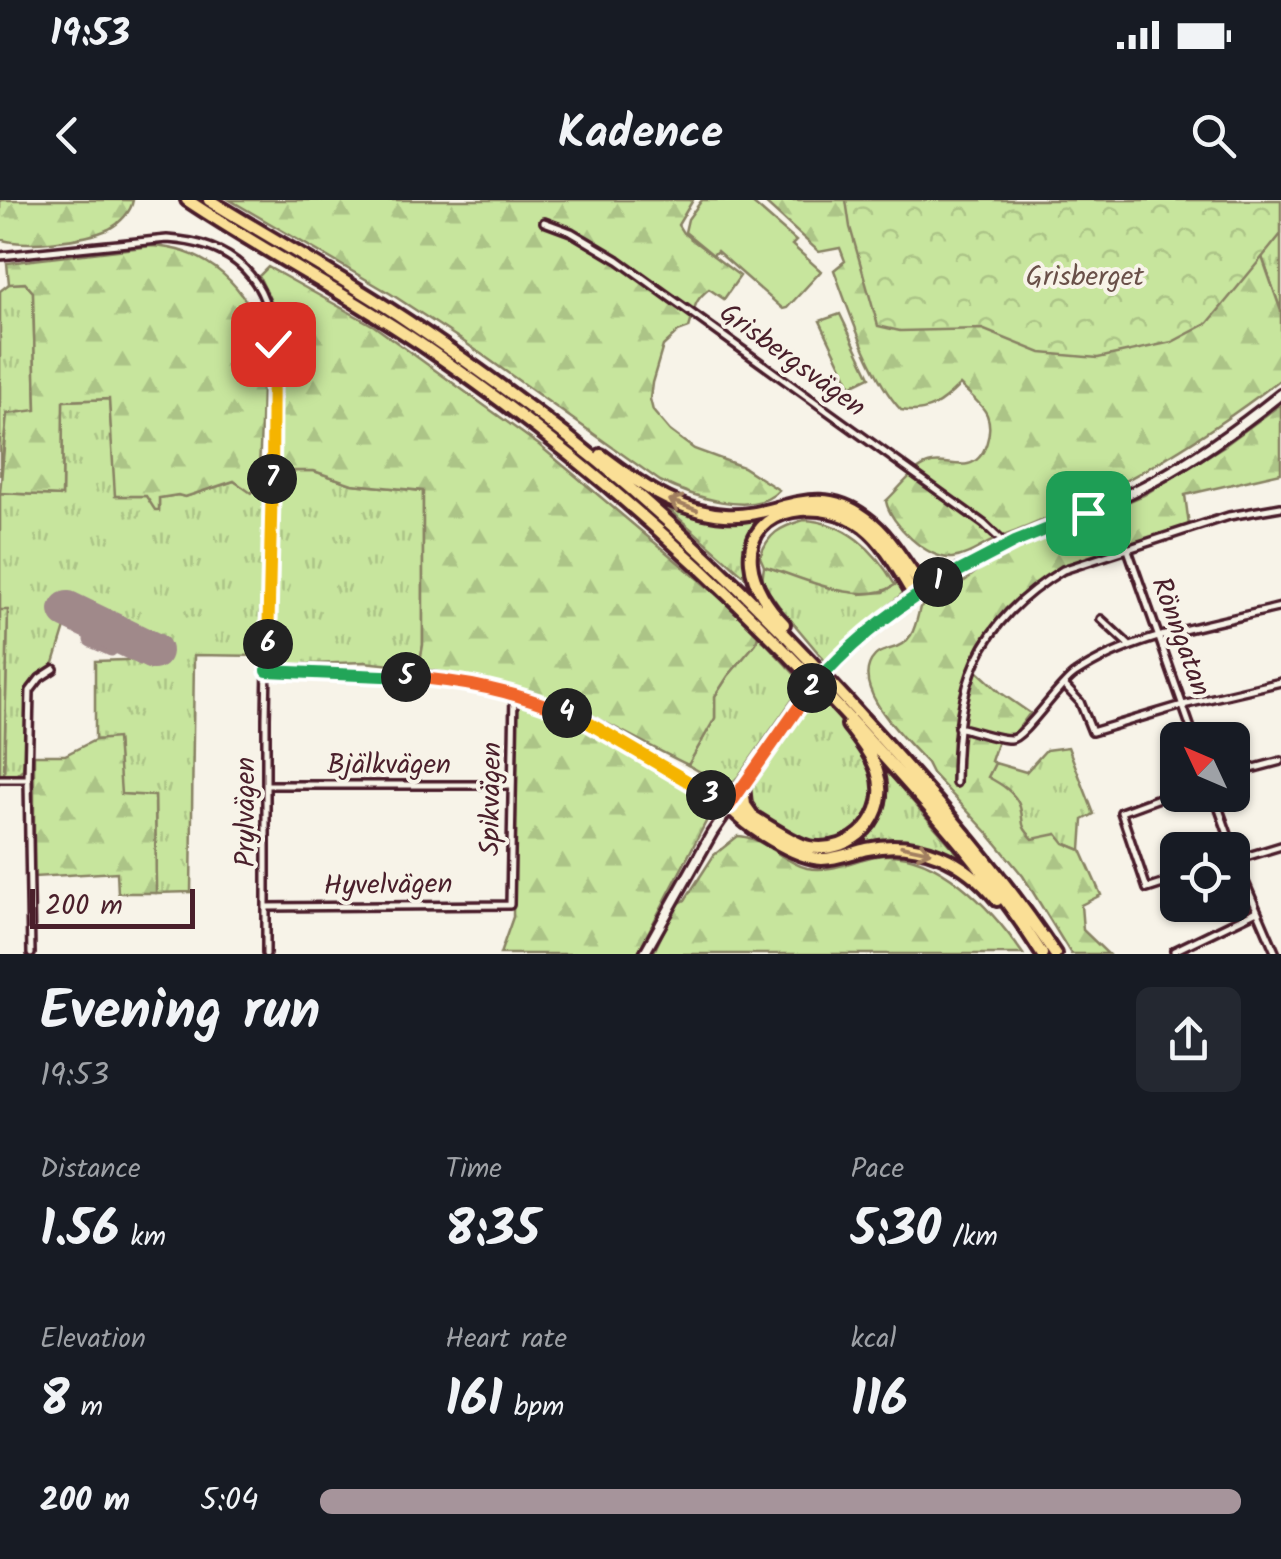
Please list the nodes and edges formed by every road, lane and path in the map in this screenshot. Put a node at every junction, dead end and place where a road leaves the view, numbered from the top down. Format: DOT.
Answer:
graph roads {
  1 [pos="187,200"];
  2 [pos="209,200"];
  3 [pos="544,222"];
  4 [pos="0,256"];
  5 [pos="1281,394"];
  6 [pos="566,435"];
  7 [pos="1281,507"];
  8 [pos="1007,546"];
  9 [pos="1128,547"];
  10 [pos="920,593"];
  11 [pos="1281,607"];
  12 [pos="1101,618"];
  13 [pos="1159,638"];
  14 [pos="1130,646"];
  15 [pos="811,660"];
  16 [pos="54,669"];
  17 [pos="267,671"];
  18 [pos="1281,682"];
  19 [pos="1064,684"];
  20 [pos="514,693"];
  21 [pos="828,696"];
  22 [pos="1183,705"];
  23 [pos="1189,722"];
  24 [pos="958,727"];
  25 [pos="1281,761"];
  26 [pos="1250,769"];
  27 [pos="0,779"];
  28 [pos="28,779"];
  29 [pos="266,784"];
  30 [pos="956,784"];
  31 [pos="512,785"];
  32 [pos="742,786"];
  33 [pos="1160,798"];
  34 [pos="729,806"];
  35 [pos="752,816"];
  36 [pos="1281,846"];
  37 [pos="1250,855"];
  38 [pos="1160,884"];
  39 [pos="1250,895"];
  40 [pos="510,904"];
  41 [pos="266,907"];
  42 [pos="1257,912"];
  43 [pos="1039,950"];
  44 [pos="30,954"];
  45 [pos="266,954"];
  46 [pos="644,954"];
  47 [pos="1055,954"];
  48 [pos="1175,954"];
  49 [pos="1276,954"];
  1 -- 21 [label="highway"];
  2 -- 6 [label="highway"];
  3 -- 8 [label="street, Grisbergsvägen"];
  4 -- 17 [label="street, Prylvägen"];
  5 -- 8 [label="main road"];
  10 -- 6 [label="highway, one-way"];
  6 -- 15 [label="highway"];
  7 -- 9 [label="street"];
  8 -- 10 [label="main road"];
  9 -- 13 [label="street, Rönngatan"];
  9 -- 24 [label="street"];
  10 -- 15 [label="highway"];
  10 -- 32 [label="main road, bridge"];
  11 -- 13 [label="street"];
  12 -- 14 [label="street"];
  13 -- 14 [label="street"];
  13 -- 22 [label="street, Rönngatan"];
  14 -- 19 [label="street"];
  15 -- 47 [label="highway"];
  16 -- 28 [label="street"];
  17 -- 20 [label="street"];
  17 -- 29 [label="street, Prylvägen"];
  18 -- 22 [label="street"];
  19 -- 22 [label="street"];
  19 -- 24 [label="street"];
  20 -- 31 [label="street, Spikvägen"];
  20 -- 34 [label="street"];
  21 -- 35 [label="highway"];
  21 -- 43 [label="highway"];
  22 -- 23 [label="street, Rönngatan"];
  24 -- 30 [label="street"];
  25 -- 26 [label="street"];
  27 -- 28 [label="street"];
  28 -- 44 [label="street"];
  29 -- 31 [label="street, Bjälkvägen"];
  29 -- 41 [label="street, Prylvägen"];
  31 -- 40 [label="street, Spikvägen"];
  32 -- 34 [label="main road"];
  32 -- 35 [label="highway"];
  33 -- 38 [label="street"];
  34 -- 35 [label="highway"];
  34 -- 43 [label="highway, one-way"];
  34 -- 46 [label="main road"];
  36 -- 37 [label="street"];
  39 -- 42 [label="street"];
  40 -- 41 [label="street, Hyvelvägen"];
  41 -- 45 [label="street, Prylvägen"];
  42 -- 48 [label="street"];
  42 -- 49 [label="street"];
}
